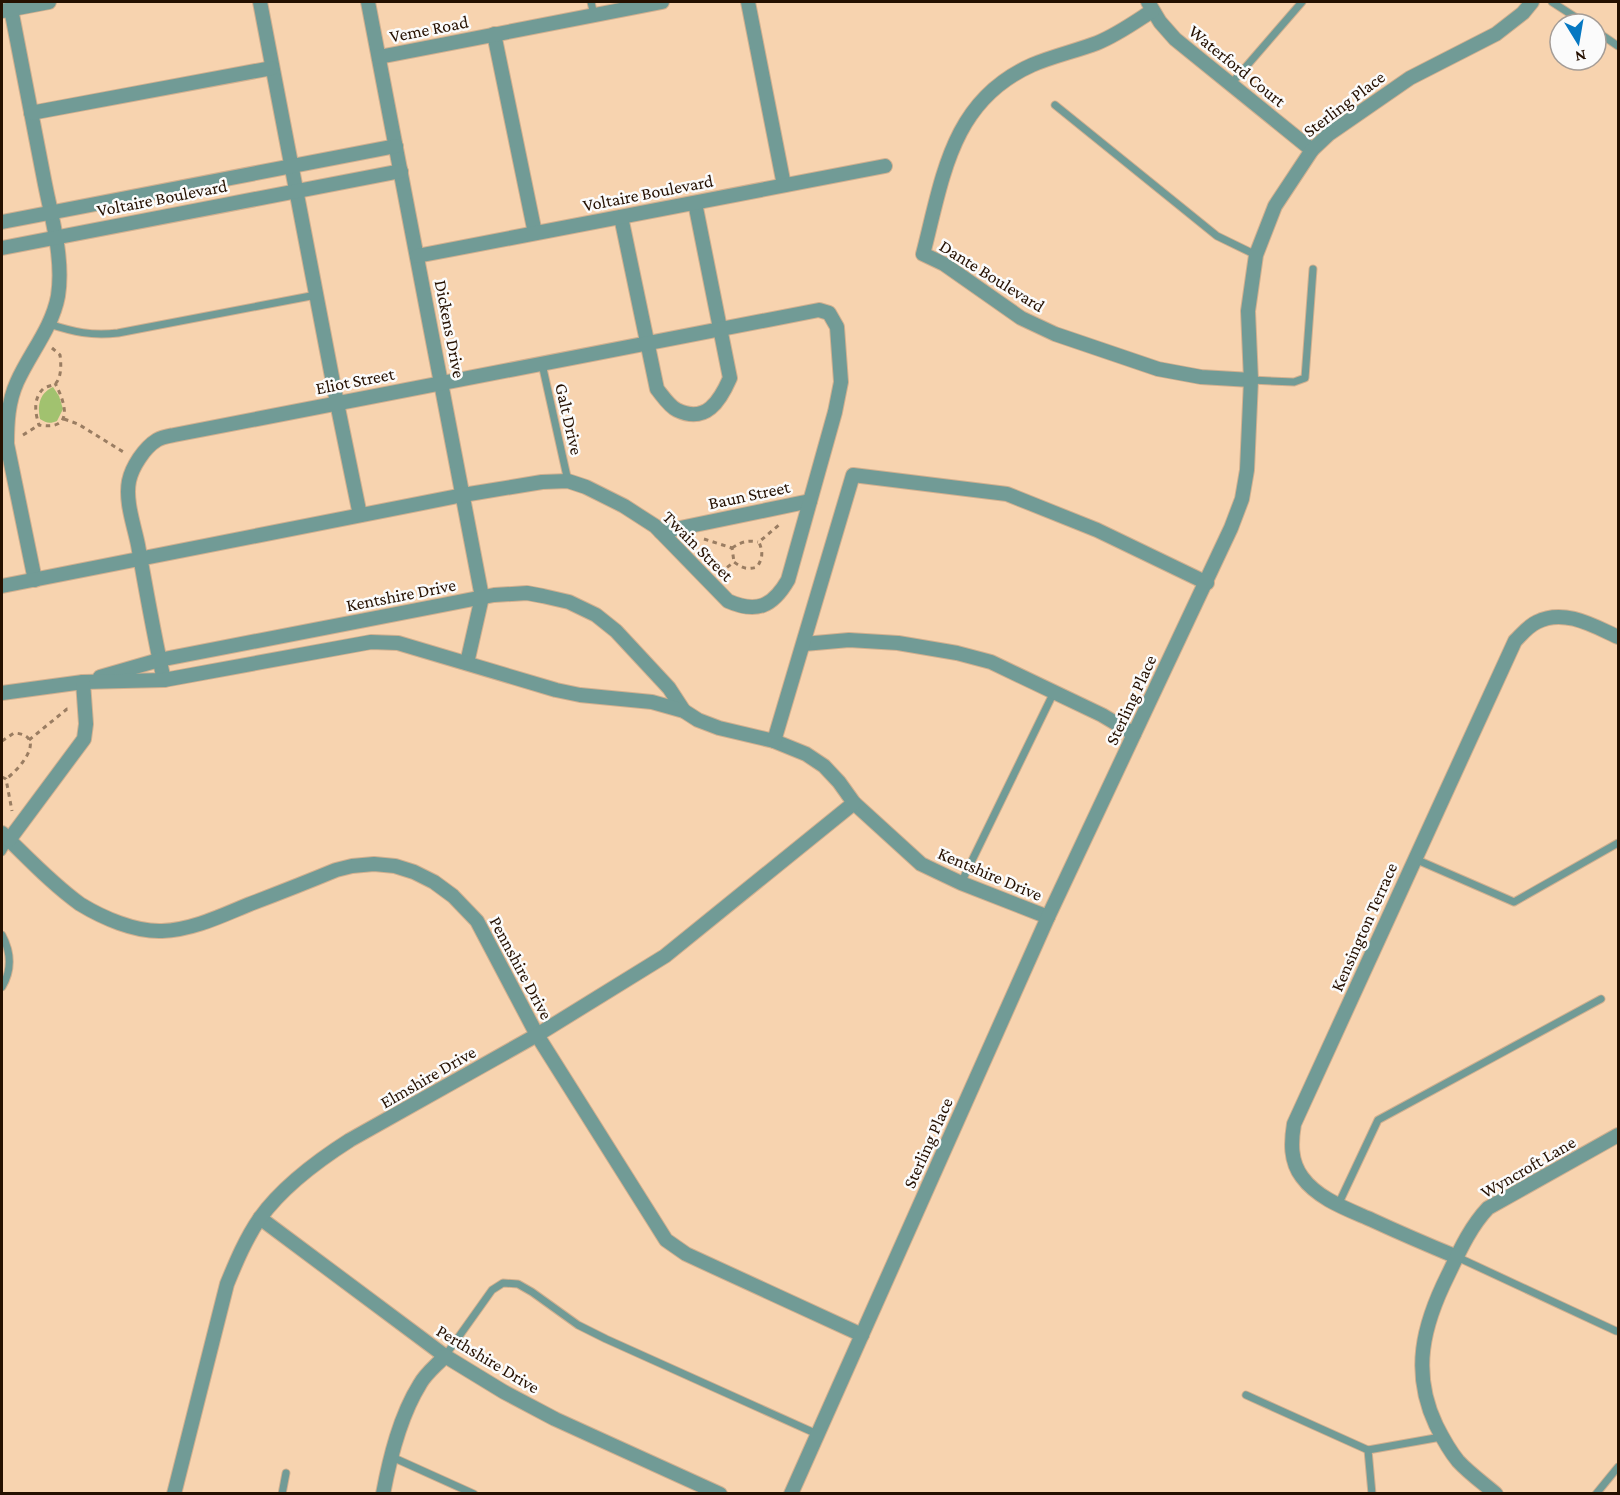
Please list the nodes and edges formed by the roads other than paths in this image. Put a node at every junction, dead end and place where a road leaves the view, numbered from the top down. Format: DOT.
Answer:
graph roads {
  1 [pos="50,2"];
  2 [pos="260,2"];
  3 [pos="368,2"];
  4 [pos="655,2"];
  5 [pos="748,2"];
  6 [pos="1302,2"];
  7 [pos="1532,2"];
  8 [pos="1552,2"];
  9 [pos="1150,6"];
  10 [pos="592,8"];
  11 [pos="6,10"];
  12 [pos="1567,12"];
  13 [pos="494,34"];
  14 [pos="379,57"];
  15 [pos="272,68"];
  16 [pos="1231,84"];
  17 [pos="1055,105"];
  18 [pos="32,113"];
  19 [pos="396,146"];
  20 [pos="1312,150"];
  21 [pos="291,166"];
  22 [pos="885,166"];
  23 [pos="401,171"];
  24 [pos="784,185"];
  25 [pos="296,191"];
  26 [pos="695,202"];
  27 [pos="51,212"];
  28 [pos="621,217"];
  29 [pos="2,222"];
  30 [pos="535,233"];
  31 [pos="55,237"];
  32 [pos="2,248"];
  33 [pos="1256,255"];
  34 [pos="417,256"];
  35 [pos="1313,269"];
  36 [pos="316,295"];
  37 [pos="810,312"];
  38 [pos="49,324"];
  39 [pos="722,329"];
  40 [pos="647,343"];
  41 [pos="542,364"];
  42 [pos="1251,380"];
  43 [pos="441,383"];
  44 [pos="337,403"];
  45 [pos="568,481"];
  46 [pos="463,495"];
  47 [pos="810,501"];
  48 [pos="360,515"];
  49 [pos="661,532"];
  50 [pos="140,559"];
  51 [pos="35,580"];
  52 [pos="1207,583"];
  53 [pos="2,586"];
  54 [pos="483,597"];
  55 [pos="1618,637"];
  56 [pos="804,644"];
  57 [pos="159,660"];
  58 [pos="467,663"];
  59 [pos="164,680"];
  60 [pos="83,682"];
  61 [pos="1054,692"];
  62 [pos="2,693"];
  63 [pos="684,711"];
  64 [pos="1134,734"];
  65 [pos="774,741"];
  66 [pos="854,803"];
  67 [pos="4,842"];
  68 [pos="1618,843"];
  69 [pos="1415,859"];
  70 [pos="961,883"];
  71 [pos="1048,917"];
  72 [pos="2,935"];
  73 [pos="2,987"];
  74 [pos="1601,999"];
  75 [pos="537,1035"];
  76 [pos="1618,1135"];
  77 [pos="1338,1205"];
  78 [pos="260,1218"];
  79 [pos="1456,1257"];
  80 [pos="1616,1331"];
  81 [pos="862,1335"];
  82 [pos="445,1356"];
  83 [pos="1246,1395"];
  84 [pos="817,1434"];
  85 [pos="1441,1437"];
  86 [pos="1368,1450"];
  87 [pos="392,1457"];
  88 [pos="1618,1467"];
  89 [pos="286,1473"];
  90 [pos="174,1494"];
  91 [pos="282,1494"];
  92 [pos="383,1494"];
  93 [pos="474,1494"];
  94 [pos="720,1494"];
  95 [pos="791,1494"];
  96 [pos="1372,1494"];
  97 [pos="1496,1494"];
  98 [pos="1596,1494"];
  1 -- 11 [label="street"];
  2 -- 15 [label="street"];
  3 -- 14 [label="street, Dickens Drive"];
  4 -- 10 [label="street, Veme Road"];
  5 -- 24 [label="street"];
  6 -- 16 [label="lane"];
  7 -- 20 [label="street, Sterling Place"];
  8 -- 12 [label="lane"];
  9 -- 16 [label="street, Waterford Court"];
  9 -- 42 [label="street, Dante Boulevard"];
  10 -- 13 [label="street, Veme Road"];
  11 -- 18 [label="street"];
  13 -- 14 [label="street, Veme Road"];
  13 -- 30 [label="street"];
  14 -- 19 [label="street, Dickens Drive"];
  15 -- 18 [label="street"];
  15 -- 21 [label="street"];
  16 -- 20 [label="street, Waterford Court"];
  17 -- 33 [label="lane"];
  18 -- 27 [label="street"];
  19 -- 21 [label="street, Voltaire Boulevard"];
  19 -- 23 [label="street, Dickens Drive"];
  20 -- 33 [label="street, Sterling Place"];
  21 -- 25 [label="street"];
  21 -- 27 [label="street, Voltaire Boulevard"];
  22 -- 24 [label="street, Voltaire Boulevard"];
  23 -- 25 [label="street, Voltaire Boulevard"];
  23 -- 34 [label="street, Dickens Drive"];
  24 -- 26 [label="street, Voltaire Boulevard"];
  25 -- 31 [label="street, Voltaire Boulevard"];
  25 -- 36 [label="street"];
  26 -- 28 [label="street, Voltaire Boulevard"];
  26 -- 39 [label="street"];
  27 -- 29 [label="street, Voltaire Boulevard"];
  27 -- 31 [label="street"];
  28 -- 30 [label="street, Voltaire Boulevard"];
  28 -- 40 [label="street"];
  30 -- 34 [label="street, Voltaire Boulevard"];
  31 -- 32 [label="street, Voltaire Boulevard"];
  31 -- 38 [label="street"];
  33 -- 42 [label="street, Sterling Place"];
  34 -- 43 [label="street, Dickens Drive"];
  35 -- 42 [label="lane"];
  36 -- 38 [label="lane"];
  36 -- 44 [label="street"];
  37 -- 39 [label="street, Eliot Street"];
  37 -- 47 [label="street, Twain Street"];
  38 -- 51 [label="street"];
  39 -- 40 [label="street, Eliot Street"];
  39 -- 40 [label="street"];
  40 -- 41 [label="street, Eliot Street"];
  41 -- 43 [label="street, Eliot Street"];
  41 -- 45 [label="lane, Galt Drive"];
  42 -- 52 [label="street, Sterling Place"];
  43 -- 44 [label="street, Eliot Street"];
  43 -- 46 [label="street, Dickens Drive"];
  44 -- 48 [label="street"];
  44 -- 50 [label="street, Eliot Street"];
  45 -- 46 [label="street, Twain Street"];
  45 -- 49 [label="street, Twain Street"];
  46 -- 48 [label="street, Twain Street"];
  46 -- 54 [label="street, Dickens Drive"];
  47 -- 49 [label="street, Baun Street"];
  47 -- 49 [label="street, Twain Street"];
  48 -- 50 [label="street, Twain Street"];
  50 -- 51 [label="street, Twain Street"];
  50 -- 57 [label="street, Eliot Street"];
  51 -- 53 [label="street, Twain Street"];
  52 -- 56 [label="street"];
  52 -- 64 [label="street, Sterling Place"];
  54 -- 57 [label="street, Kentshire Drive"];
  54 -- 58 [label="street, Dickens Drive"];
  54 -- 63 [label="street, Kentshire Drive"];
  55 -- 69 [label="street, Kensington Terrace"];
  56 -- 61 [label="street"];
  56 -- 65 [label="street"];
  57 -- 59 [label="street, Eliot Street"];
  57 -- 60 [label="street, Kentshire Drive"];
  58 -- 59 [label="street, Kentshire Drive"];
  58 -- 63 [label="street, Kentshire Drive"];
  59 -- 60 [label="street, Kentshire Drive"];
  60 -- 62 [label="street, Kentshire Drive"];
  60 -- 67 [label="street"];
  61 -- 64 [label="street"];
  61 -- 70 [label="lane"];
  63 -- 65 [label="street, Kentshire Drive"];
  64 -- 71 [label="street, Sterling Place"];
  65 -- 66 [label="street, Kentshire Drive"];
  66 -- 70 [label="street, Kentshire Drive"];
  66 -- 75 [label="street, Elmshire Drive"];
  67 -- 75 [label="street, Pennshire Drive"];
  68 -- 69 [label="lane"];
  69 -- 77 [label="street, Kensington Terrace"];
  70 -- 71 [label="street, Kentshire Drive"];
  71 -- 81 [label="street, Sterling Place"];
  72 -- 73 [label="lane"];
  74 -- 77 [label="lane"];
  75 -- 78 [label="street, Elmshire Drive"];
  75 -- 81 [label="street, Pennshire Drive"];
  76 -- 79 [label="street, Wyncroft Lane"];
  77 -- 79 [label="street, Kensington Terrace"];
  78 -- 82 [label="street, Perthshire Drive"];
  78 -- 90 [label="street, Elmshire Drive"];
  79 -- 80 [label="lane"];
  79 -- 85 [label="street, Wyncroft Lane"];
  81 -- 84 [label="street, Sterling Place"];
  82 -- 84 [label="lane"];
  82 -- 87 [label="street"];
  82 -- 94 [label="street, Perthshire Drive"];
  83 -- 86 [label="lane"];
  84 -- 95 [label="street, Sterling Place"];
  85 -- 86 [label="lane"];
  85 -- 97 [label="street, Wyncroft Lane"];
  86 -- 96 [label="lane"];
  87 -- 92 [label="street"];
  87 -- 93 [label="lane"];
  88 -- 98 [label="lane"];
  89 -- 91 [label="lane"];
}
